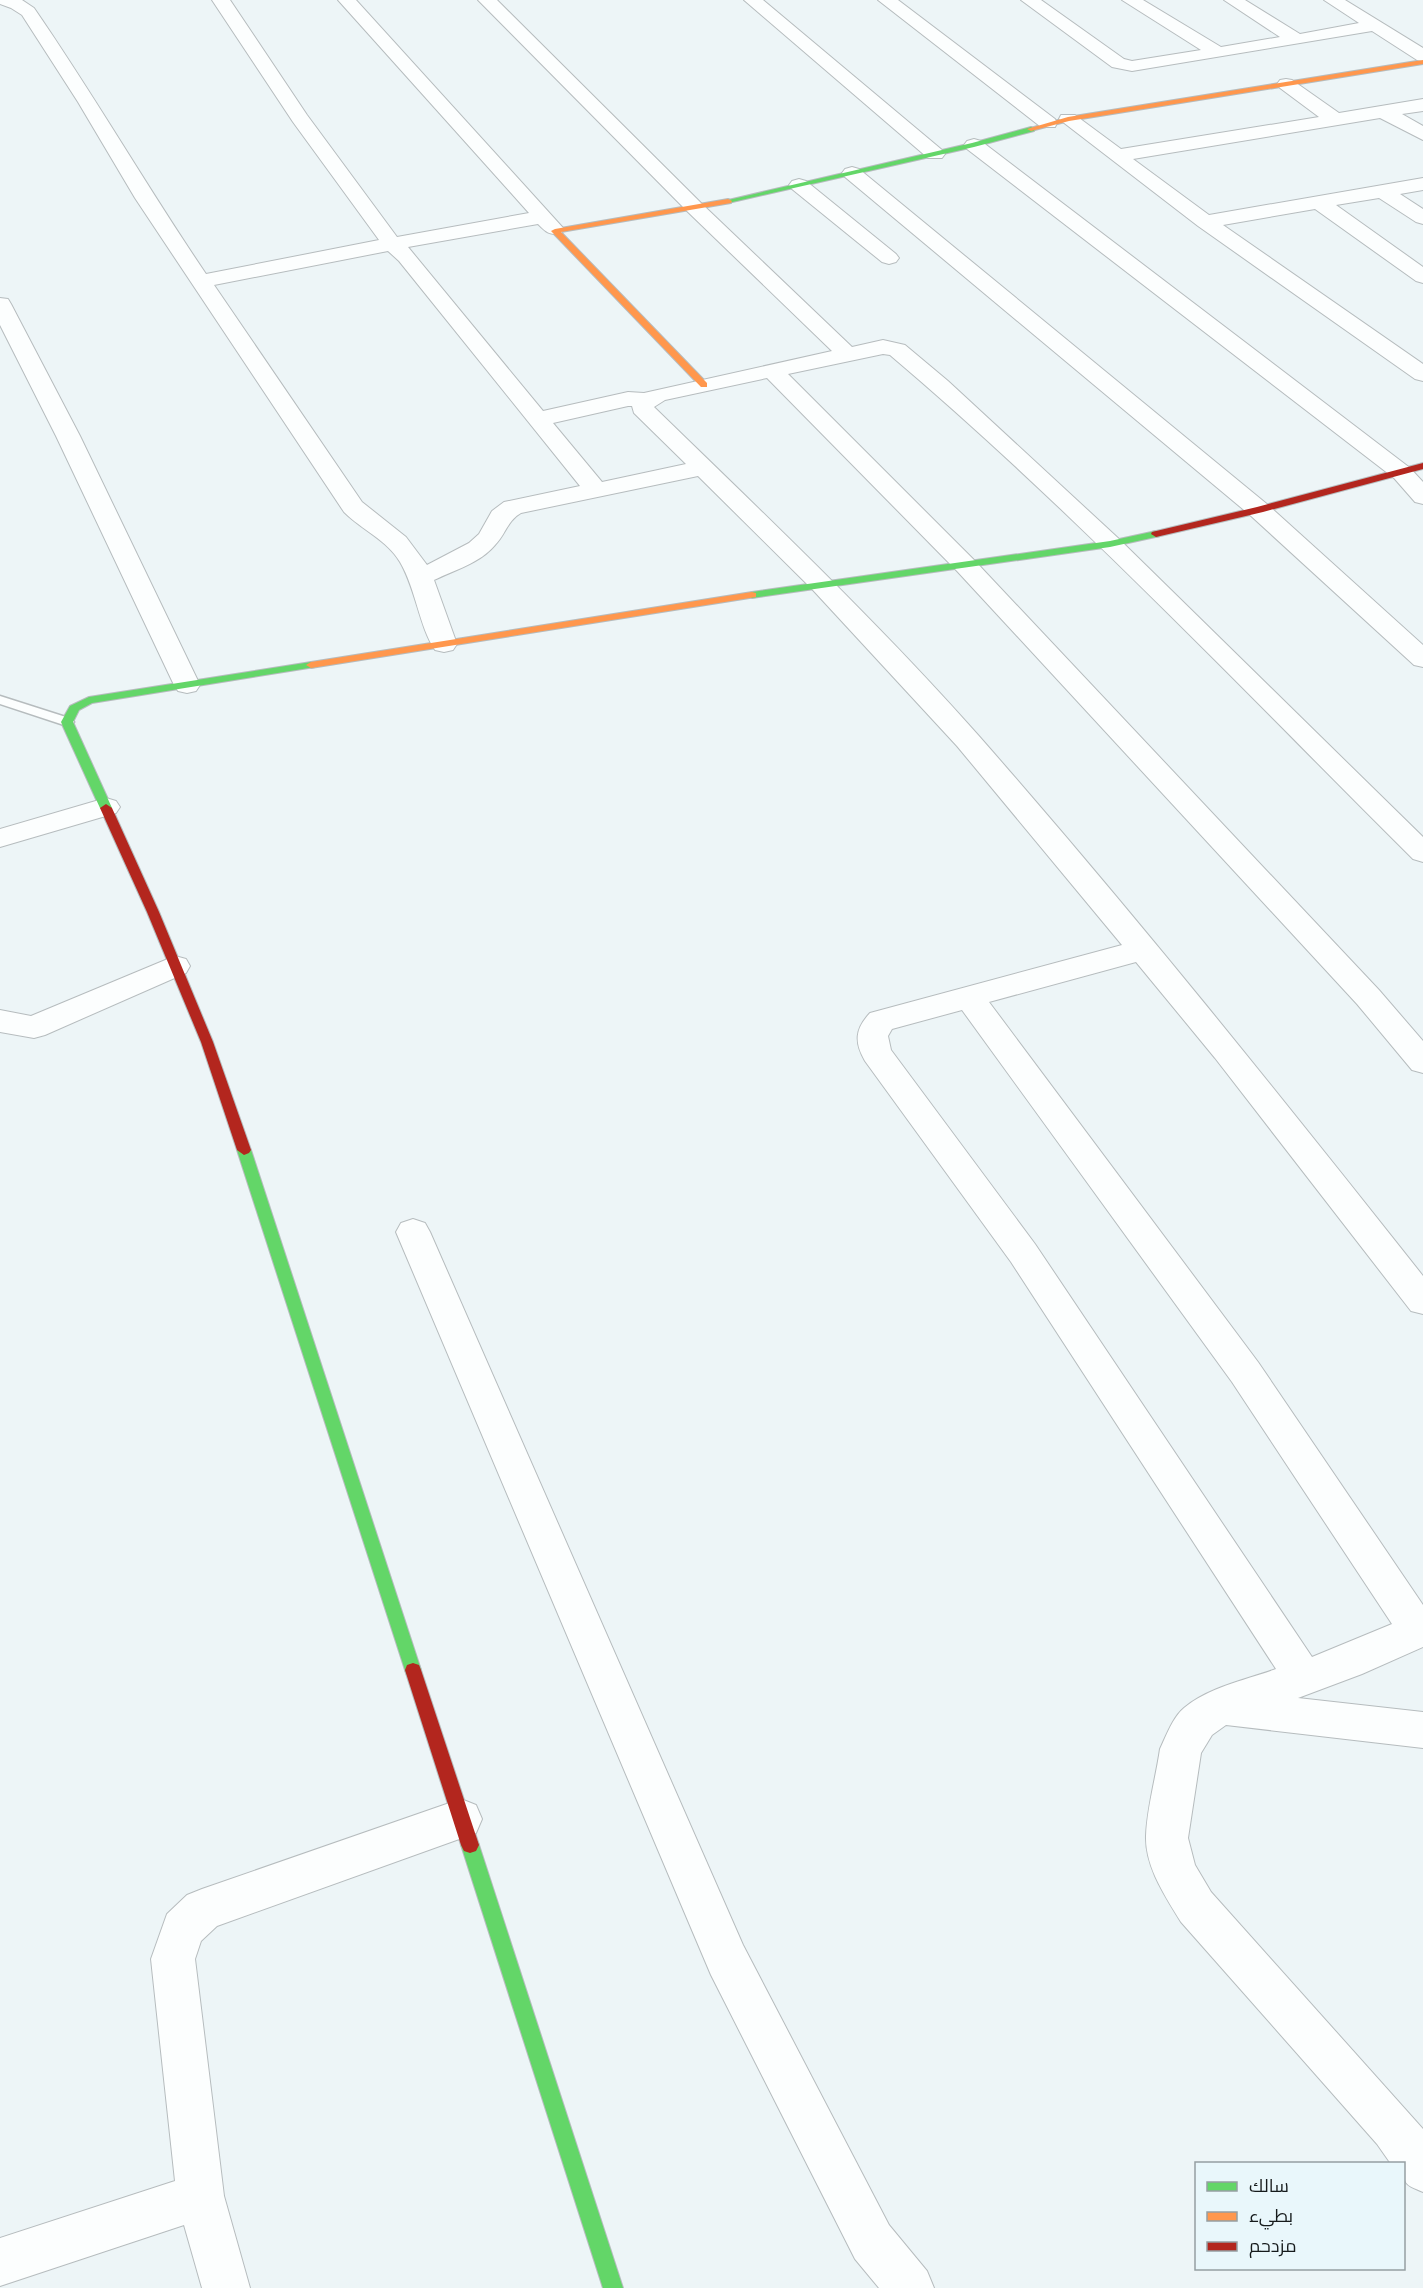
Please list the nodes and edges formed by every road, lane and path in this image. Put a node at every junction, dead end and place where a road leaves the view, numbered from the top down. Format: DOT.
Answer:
graph roads {
  1 [pos="4,0"];
  2 [pos="221,0"];
  3 [pos="347,0"];
  4 [pos="487,0"];
  5 [pos="753,0"];
  6 [pos="887,0"];
  7 [pos="1030,0"];
  8 [pos="1131,0"];
  9 [pos="1233,0"];
  10 [pos="1333,0"];
  11 [pos="1376,25"];
  12 [pos="1423,38"];
  13 [pos="1297,40"];
  14 [pos="1403,42"];
  15 [pos="1217,52"];
  16 [pos="1423,56"];
  17 [pos="1423,62"];
  18 [pos="1286,84"];
  19 [pos="1423,105"];
  20 [pos="1384,111"];
  21 [pos="1336,120"];
  22 [pos="1058,121"];
  23 [pos="1423,135"];
  24 [pos="974,145"];
  25 [pos="935,154"];
  26 [pos="1116,156"];
  27 [pos="852,172"];
  28 [pos="1423,184"];
  29 [pos="799,185"];
  30 [pos="1381,190"];
  31 [pos="1318,202"];
  32 [pos="695,208"];
  33 [pos="1423,218"];
  34 [pos="1205,222"];
  35 [pos="549,224"];
  36 [pos="392,244"];
  37 [pos="889,258"];
  38 [pos="1423,277"];
  39 [pos="202,282"];
  40 [pos="0,304"];
  41 [pos="1423,351"];
  42 [pos="847,354"];
  43 [pos="1399,358"];
  44 [pos="771,370"];
  45 [pos="1423,375"];
  46 [pos="704,385"];
  47 [pos="647,400"];
  48 [pos="538,419"];
  49 [pos="702,468"];
  50 [pos="1412,470"];
  51 [pos="595,489"];
  52 [pos="1423,497"];
  53 [pos="1259,510"];
  54 [pos="1110,544"];
  55 [pos="966,566"];
  56 [pos="420,577"];
  57 [pos="821,584"];
  58 [pos="444,644"];
  59 [pos="1423,659"];
  60 [pos="187,685"];
  61 [pos="0,700"];
  62 [pos="67,722"];
  63 [pos="106,807"];
  64 [pos="0,838"];
  65 [pos="1423,853"];
  66 [pos="1143,950"];
  67 [pos="176,966"];
  68 [pos="969,997"];
  69 [pos="0,1021"];
  70 [pos="1423,1062"];
  71 [pos="413,1232"];
  72 [pos="1423,1301"];
  73 [pos="1421,1630"];
  74 [pos="1304,1678"];
  75 [pos="1220,1707"];
  76 [pos="1423,1730"];
  77 [pos="461,1819"];
  78 [pos="1423,2168"];
  79 [pos="200,2196"];
  80 [pos="0,2262"];
  81 [pos="226,2288"];
  82 [pos="613,2288"];
  83 [pos="910,2288"];
  1 -- 39 [label="street"];
  2 -- 36 [label="street"];
  3 -- 35 [label="street"];
  4 -- 32 [label="street"];
  5 -- 25 [label="street"];
  6 -- 22 [label="street"];
  7 -- 15 [label="street"];
  8 -- 15 [label="street"];
  9 -- 13 [label="street"];
  10 -- 11 [label="street"];
  11 -- 13 [label="street"];
  11 -- 14 [label="street"];
  12 -- 14 [label="street"];
  13 -- 15 [label="street"];
  14 -- 16 [label="street"];
  17 -- 18 [label="street"];
  18 -- 21 [label="street"];
  18 -- 22 [label="street"];
  19 -- 20 [label="street"];
  20 -- 21 [label="street"];
  20 -- 23 [label="street"];
  21 -- 26 [label="street"];
  22 -- 24 [label="street"];
  22 -- 26 [label="street"];
  24 -- 25 [label="street"];
  24 -- 50 [label="street"];
  25 -- 27 [label="street"];
  26 -- 34 [label="street"];
  27 -- 29 [label="street"];
  27 -- 53 [label="street"];
  28 -- 30 [label="street"];
  29 -- 32 [label="street"];
  29 -- 37 [label="street"];
  30 -- 31 [label="street"];
  30 -- 33 [label="street"];
  31 -- 34 [label="street"];
  31 -- 38 [label="street"];
  32 -- 35 [label="street"];
  32 -- 42 [label="street"];
  34 -- 43 [label="street"];
  35 -- 36 [label="street"];
  35 -- 46 [label="street"];
  36 -- 39 [label="street"];
  36 -- 48 [label="street"];
  39 -- 56 [label="street"];
  40 -- 60 [label="street"];
  41 -- 43 [label="street"];
  42 -- 44 [label="street"];
  42 -- 54 [label="street"];
  43 -- 45 [label="street"];
  44 -- 46 [label="street"];
  44 -- 55 [label="street"];
  46 -- 47 [label="street"];
  47 -- 48 [label="street"];
  47 -- 49 [label="street"];
  48 -- 51 [label="street"];
  49 -- 51 [label="street"];
  49 -- 57 [label="street"];
  50 -- 52 [label="street"];
  50 -- 53 [label="street"];
  51 -- 56 [label="street"];
  53 -- 54 [label="street"];
  53 -- 59 [label="street"];
  54 -- 55 [label="street"];
  54 -- 65 [label="street"];
  55 -- 57 [label="street"];
  55 -- 70 [label="street"];
  56 -- 58 [label="street"];
  57 -- 58 [label="street"];
  57 -- 66 [label="street"];
  58 -- 60 [label="street"];
  60 -- 62 [label="street"];
  61 -- 62 [label="lane"];
  62 -- 63 [label="street"];
  63 -- 64 [label="street"];
  63 -- 67 [label="street"];
  66 -- 68 [label="street"];
  66 -- 72 [label="street"];
  67 -- 69 [label="street"];
  67 -- 77 [label="street"];
  68 -- 73 [label="street"];
  68 -- 74 [label="street"];
  71 -- 83 [label="street"];
  73 -- 74 [label="street"];
  74 -- 75 [label="street"];
  75 -- 76 [label="street"];
  75 -- 78 [label="street"];
  77 -- 79 [label="street"];
  77 -- 82 [label="street"];
  79 -- 80 [label="street"];
  79 -- 81 [label="street"];
}
